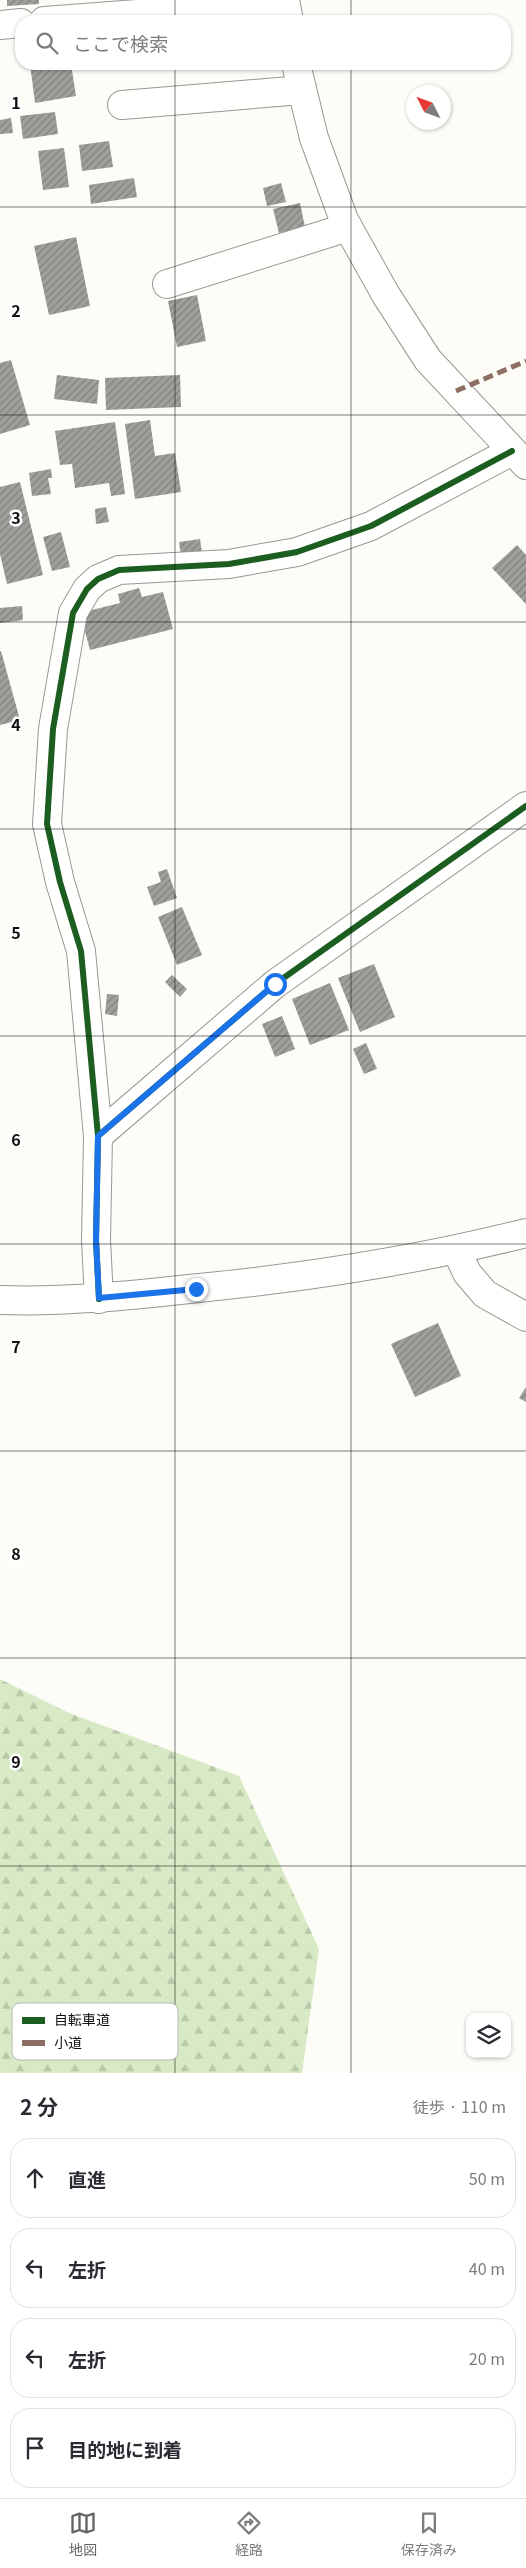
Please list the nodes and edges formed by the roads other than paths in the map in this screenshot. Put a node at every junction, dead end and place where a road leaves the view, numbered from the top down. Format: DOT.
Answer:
graph roads {
  1 [pos="287,9"];
  2 [pos="124,15"];
  3 [pos="15,24"];
  4 [pos="0,25"];
  5 [pos="297,70"];
  6 [pos="302,90"];
  7 [pos="122,105"];
  8 [pos="348,227"];
  9 [pos="166,284"];
  10 [pos="519,458"];
  11 [pos="526,806"];
  12 [pos="98,1136"];
  13 [pos="526,1233"];
  14 [pos="457,1251"];
  15 [pos="99,1298"];
  16 [pos="0,1300"];
  17 [pos="526,1317"];
  1 -- 2 [label="street"];
  3 -- 4 [label="street"];
  5 -- 6 [label="street"];
  6 -- 7 [label="street"];
  6 -- 8 [label="street"];
  8 -- 9 [label="street"];
  8 -- 10 [label="street"];
  10 -- 12 [label="street"];
  11 -- 12 [label="street"];
  12 -- 15 [label="street"];
  13 -- 14 [label="street"];
  14 -- 15 [label="street"];
  14 -- 17 [label="street"];
  15 -- 16 [label="street"];
}
